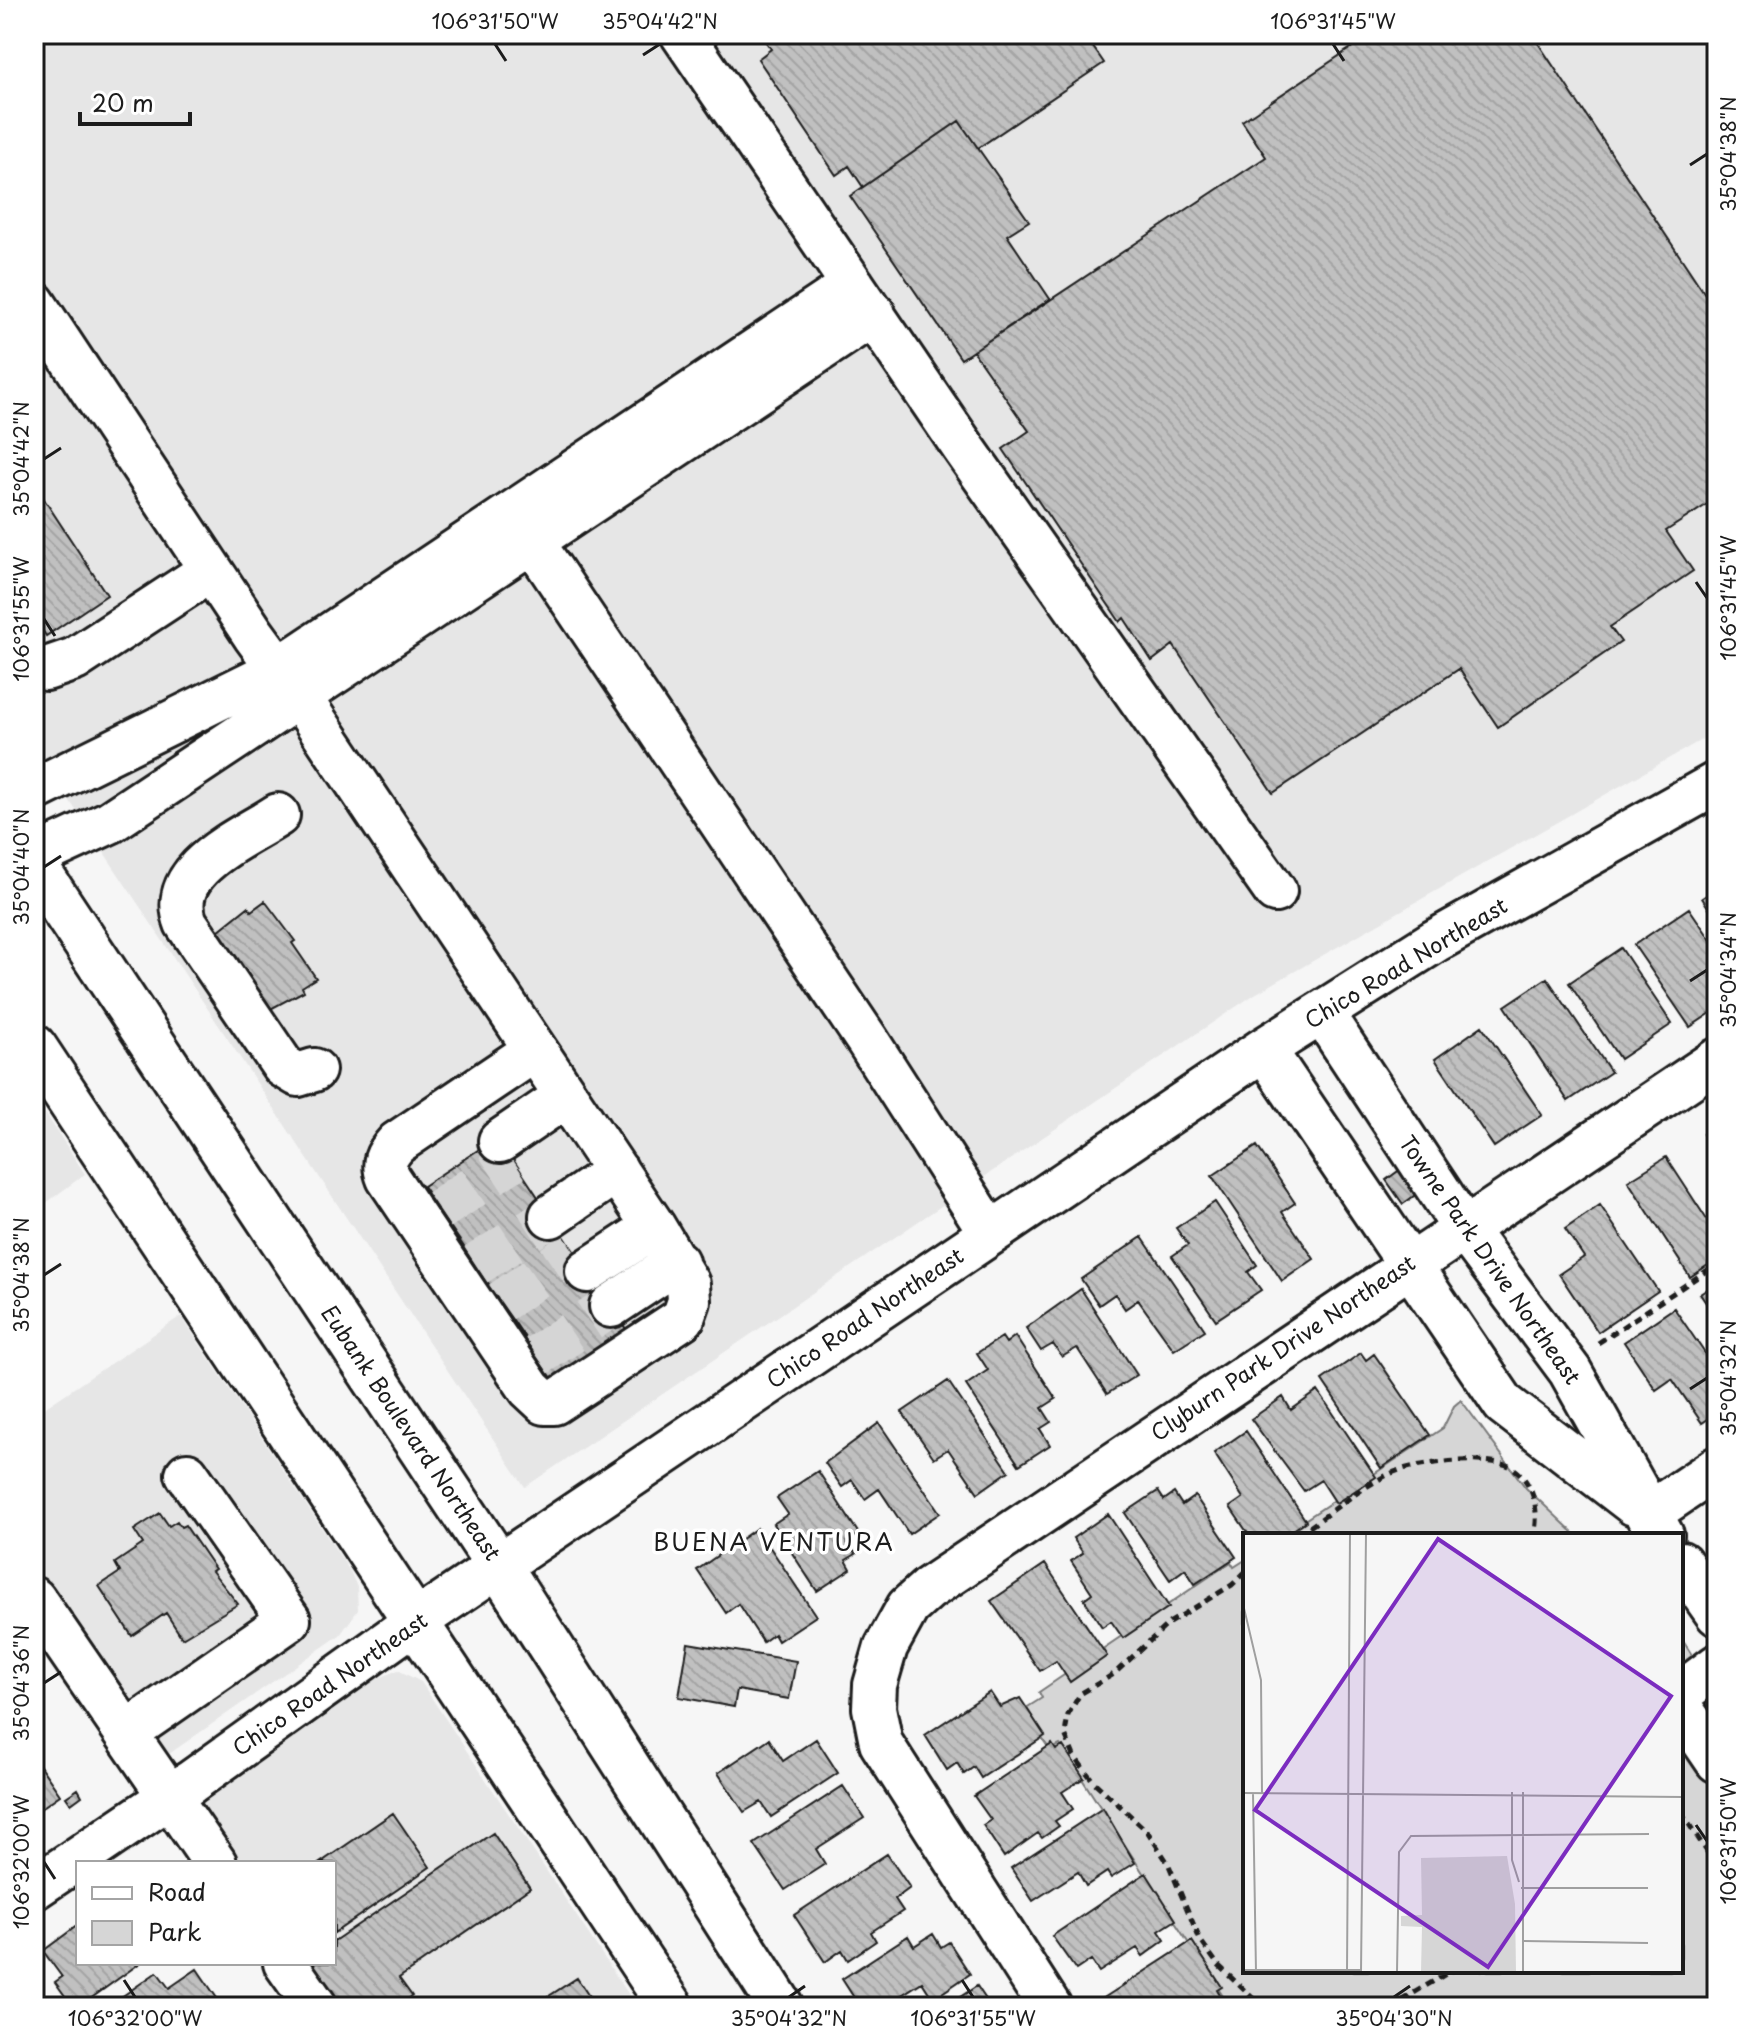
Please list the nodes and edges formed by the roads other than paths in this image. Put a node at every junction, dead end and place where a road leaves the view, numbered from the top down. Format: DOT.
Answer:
graph roads {
  1 [pos="682,34"];
  2 [pos="863,300"];
  3 [pos="34,303"];
  4 [pos="523,528"];
  5 [pos="211,570"];
  6 [pos="34,666"];
  7 [pos="288,684"];
  8 [pos="1717,783"];
  9 [pos="34,790"];
  10 [pos="278,815"];
  11 [pos="34,857"];
  12 [pos="34,865"];
  13 [pos="1275,891"];
  14 [pos="1322,1013"];
  15 [pos="34,1047"];
  16 [pos="1264,1049"];
  17 [pos="535,1050"];
  18 [pos="1717,1060"];
  19 [pos="314,1070"];
  20 [pos="573,1105"];
  21 [pos="507,1151"];
  22 [pos="610,1161"];
  23 [pos="544,1206"];
  24 [pos="647,1217"];
  25 [pos="1463,1227"];
  26 [pos="990,1232"];
  27 [pos="581,1261"];
  28 [pos="1410,1262"];
  29 [pos="683,1273"];
  30 [pos="618,1316"];
  31 [pos="1717,1468"];
  32 [pos="187,1474"];
  33 [pos="1655,1525"];
  34 [pos="499,1566"];
  35 [pos="1683,1566"];
  36 [pos="34,1599"];
  37 [pos="1717,1614"];
  38 [pos="415,1622"];
  39 [pos="1717,1666"];
  40 [pos="1683,1692"];
  41 [pos="1683,1711"];
  42 [pos="126,1733"];
  43 [pos="1717,1761"];
  44 [pos="170,1797"];
  45 [pos="214,1861"];
  46 [pos="34,1888"];
  47 [pos="286,1965"];
  48 [pos="316,2007"];
  49 [pos="671,2007"];
  50 [pos="781,2007"];
  51 [pos="1050,2007"];
  1 -- 2 [label="street"];
  2 -- 4 [label="street"];
  2 -- 13 [label="street"];
  3 -- 5 [label="street"];
  4 -- 7 [label="street"];
  4 -- 26 [label="street"];
  5 -- 6 [label="street"];
  5 -- 7 [label="street"];
  7 -- 9 [label="street"];
  7 -- 11 [label="street"];
  7 -- 17 [label="street"];
  8 -- 14 [label="street, Chico Road Northeast"];
  10 -- 19 [label="street"];
  12 -- 34 [label="main road, Eubank Boulevard Northeast"];
  14 -- 16 [label="street, Chico Road Northeast"];
  14 -- 25 [label="street, Towne Park Drive Northeast"];
  15 -- 38 [label="main road"];
  16 -- 26 [label="street, Chico Road Northeast"];
  16 -- 28 [label="street"];
  17 -- 20 [label="street"];
  17 -- 29 [label="street"];
  18 -- 25 [label="street, Clyburn Park Drive Northeast"];
  20 -- 21 [label="street"];
  20 -- 22 [label="street"];
  22 -- 23 [label="street"];
  22 -- 24 [label="street"];
  24 -- 27 [label="street"];
  24 -- 29 [label="street"];
  25 -- 28 [label="street, Clyburn Park Drive Northeast"];
  25 -- 33 [label="street, Towne Park Drive Northeast"];
  26 -- 34 [label="street, Chico Road Northeast"];
  28 -- 33 [label="street"];
  28 -- 51 [label="street, Clyburn Park Drive Northeast"];
  29 -- 30 [label="street"];
  31 -- 33 [label="street"];
  32 -- 42 [label="street"];
  34 -- 38 [label="street, Chico Road Northeast"];
  34 -- 50 [label="main road, Eubank Boulevard Northeast"];
  35 -- 37 [label="street"];
  36 -- 42 [label="street"];
  38 -- 44 [label="street, Chico Road Northeast"];
  38 -- 49 [label="main road"];
  39 -- 40 [label="street"];
  41 -- 43 [label="street"];
  42 -- 44 [label="street"];
  44 -- 45 [label="street"];
  44 -- 46 [label="street, Chico Road Northeast"];
  47 -- 48 [label="street"];
}
